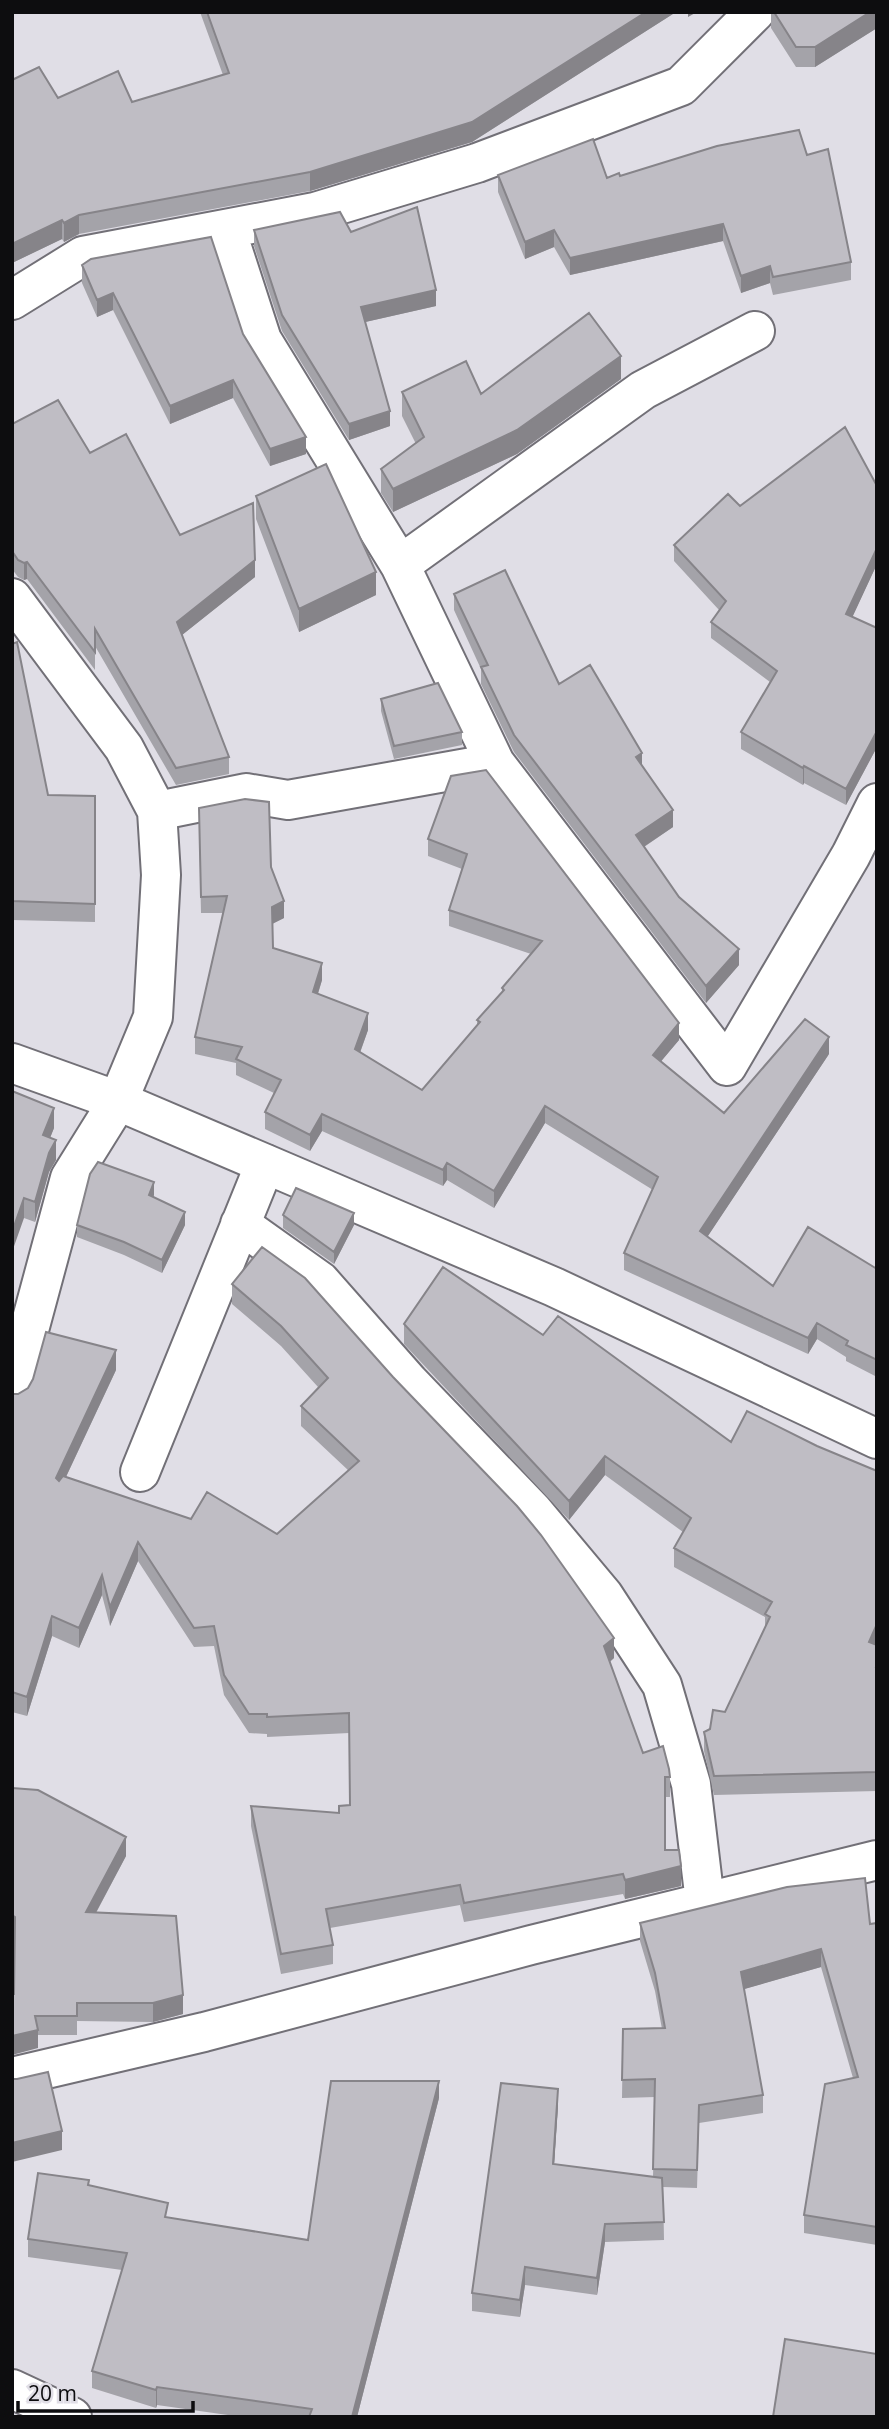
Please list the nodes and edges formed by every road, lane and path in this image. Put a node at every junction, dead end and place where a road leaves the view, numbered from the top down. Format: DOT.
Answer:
graph roads {
  1 [pos="755,12"];
  2 [pos="226,229"];
  3 [pos="12,300"];
  4 [pos="755,331"];
  5 [pos="400,565"];
  6 [pos="12,598"];
  7 [pos="495,763"];
  8 [pos="877,803"];
  9 [pos="157,811"];
  10 [pos="12,1063"];
  11 [pos="118,1101"];
  12 [pos="265,1164"];
  13 [pos="240,1224"];
  14 [pos="12,1393"];
  15 [pos="877,1439"];
  16 [pos="140,1472"];
  17 [pos="877,1860"];
  18 [pos="705,1902"];
  19 [pos="12,2077"];
  20 [pos="12,2389"];
  21 [pos="72,2417"];
  1 -- 2 [label="street"];
  2 -- 3 [label="street"];
  2 -- 5 [label="street"];
  4 -- 5 [label="street"];
  5 -- 7 [label="street"];
  6 -- 9 [label="street"];
  7 -- 8 [label="street"];
  7 -- 9 [label="street"];
  9 -- 11 [label="street"];
  10 -- 11 [label="street"];
  11 -- 12 [label="street"];
  11 -- 14 [label="street"];
  12 -- 13 [label="street"];
  12 -- 15 [label="street"];
  13 -- 16 [label="street"];
  13 -- 18 [label="street"];
  17 -- 18 [label="street"];
  18 -- 19 [label="street"];
  20 -- 21 [label="street"];
}
